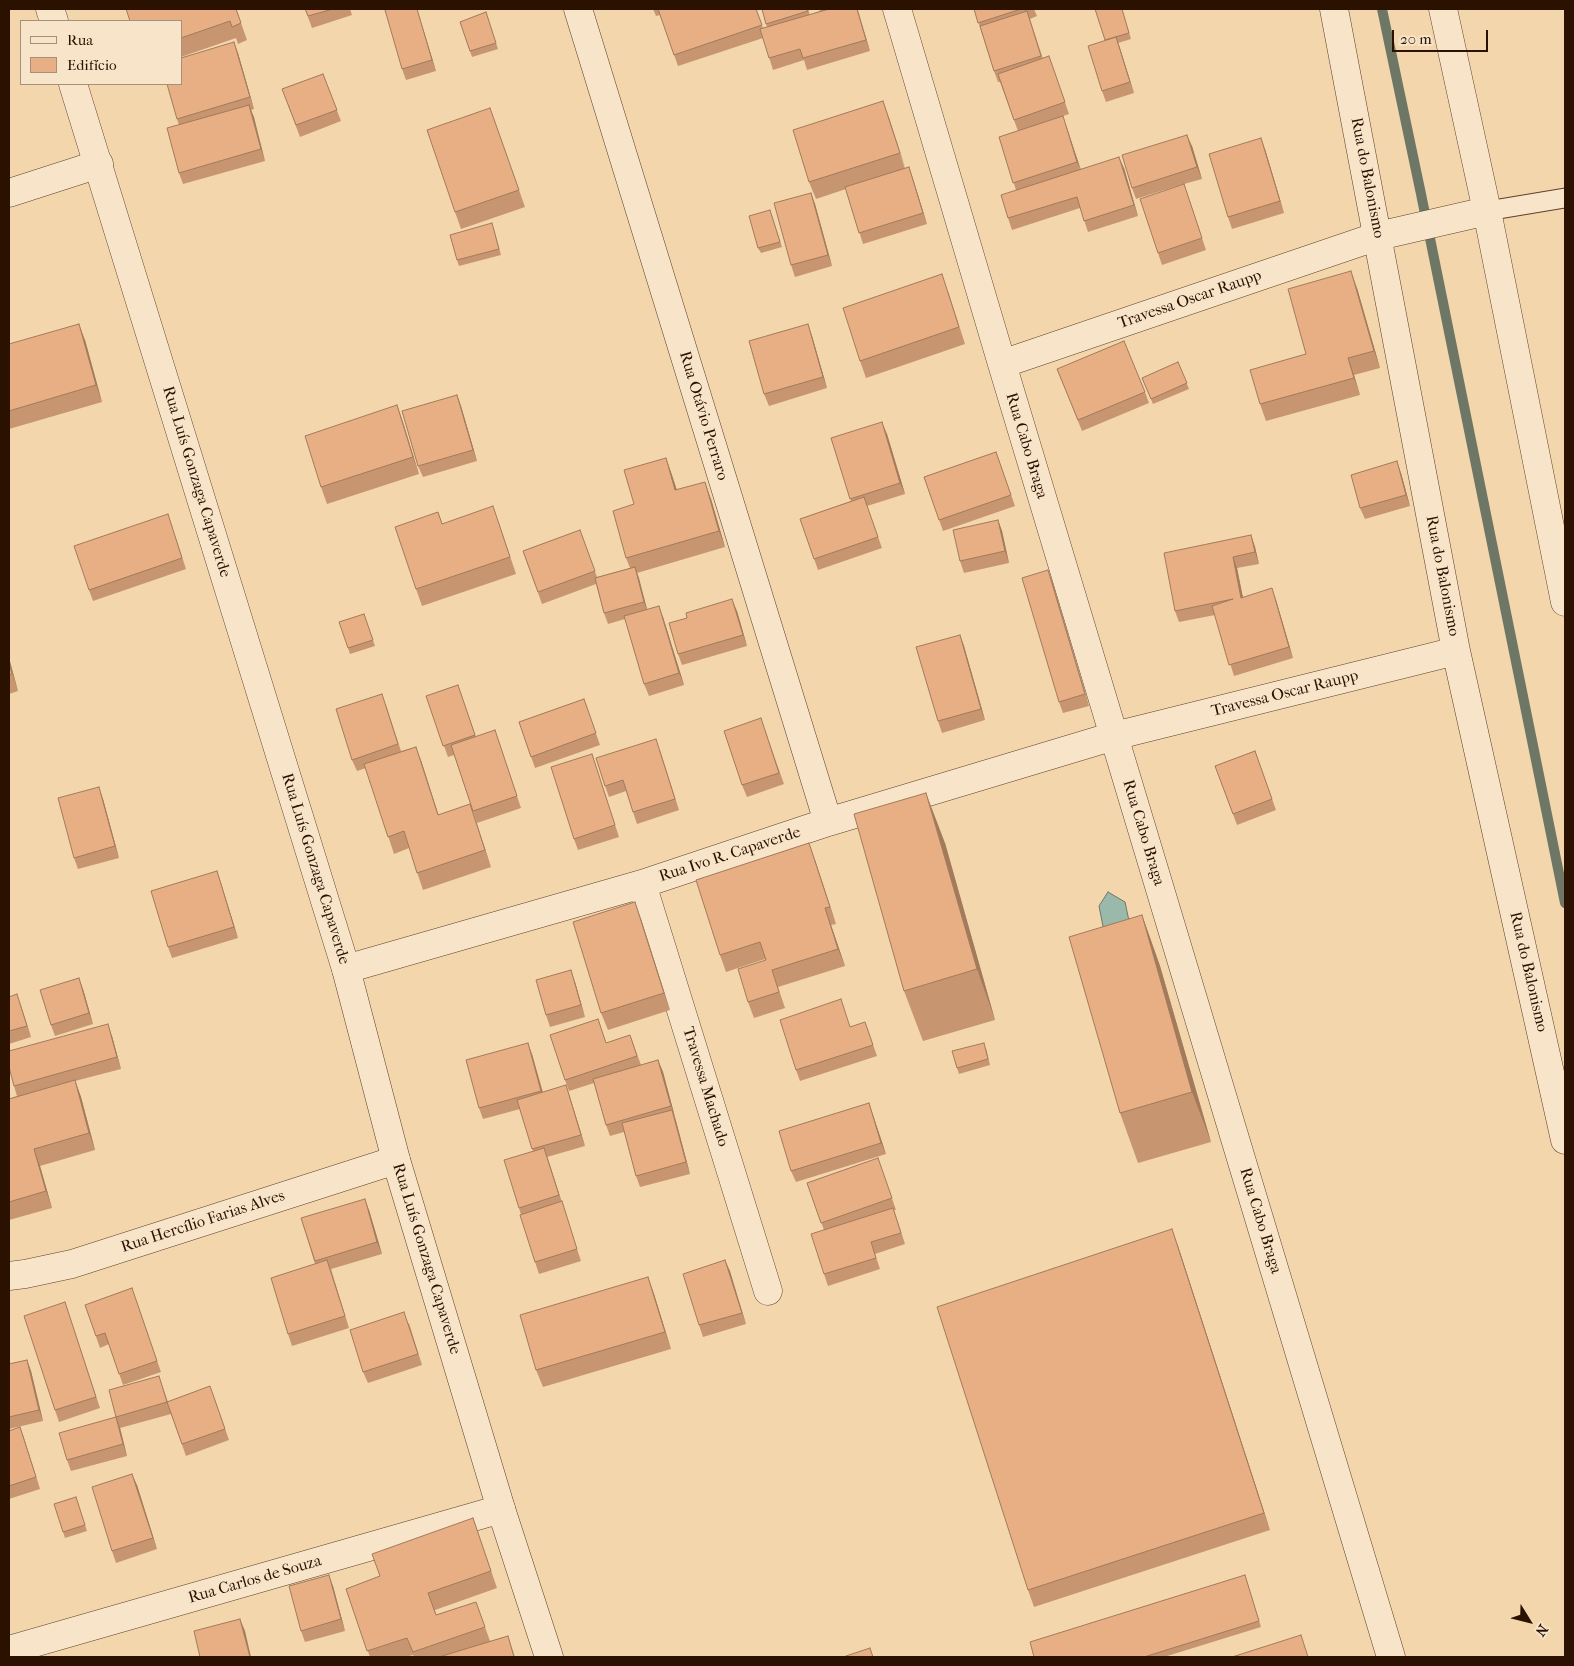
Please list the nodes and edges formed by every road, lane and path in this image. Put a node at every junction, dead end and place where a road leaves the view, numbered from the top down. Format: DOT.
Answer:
graph roads {
  1 [pos="578,9"];
  2 [pos="897,9"];
  3 [pos="1334,9"];
  4 [pos="1443,9"];
  5 [pos="73,85"];
  6 [pos="99,164"];
  7 [pos="9,193"];
  8 [pos="1565,198"];
  9 [pos="1487,212"];
  10 [pos="1388,234"];
  11 [pos="1002,364"];
  12 [pos="1565,602"];
  13 [pos="1456,651"];
  14 [pos="1114,736"];
  15 [pos="828,822"];
  16 [pos="642,884"];
  17 [pos="346,969"];
  18 [pos="1565,1140"];
  19 [pos="396,1160"];
  20 [pos="9,1276"];
  21 [pos="768,1291"];
  22 [pos="501,1509"];
  23 [pos="9,1650"];
  24 [pos="550,1657"];
  25 [pos="1391,1657"];
  1 -- 15 [label="street, Rua Otávio Perraro"];
  2 -- 11 [label="street, Rua Cabo Braga"];
  3 -- 10 [label="street, Rua do Balonismo"];
  4 -- 9 [label="street"];
  5 -- 6 [label="street, Rua Luís Gonzaga Capaverde"];
  6 -- 7 [label="street"];
  6 -- 17 [label="street, Rua Luís Gonzaga Capaverde"];
  8 -- 9 [label="lane"];
  9 -- 10 [label="street, Travessa Oscar Raupp"];
  9 -- 12 [label="street"];
  10 -- 11 [label="street, Travessa Oscar Raupp"];
  10 -- 13 [label="street, Rua do Balonismo"];
  11 -- 14 [label="street, Rua Cabo Braga"];
  13 -- 14 [label="street, Travessa Oscar Raupp"];
  13 -- 18 [label="street, Rua do Balonismo"];
  14 -- 15 [label="street, Rua Ivo R. Capaverde"];
  14 -- 25 [label="street, Rua Cabo Braga"];
  15 -- 16 [label="street, Rua Ivo R. Capaverde"];
  16 -- 17 [label="street, Rua Ivo R. Capaverde"];
  16 -- 21 [label="street, Travessa Machado"];
  17 -- 19 [label="street, Rua Luís Gonzaga Capaverde"];
  19 -- 20 [label="street, Rua Hercílio Farias Alves"];
  19 -- 22 [label="street, Rua Luís Gonzaga Capaverde"];
  22 -- 23 [label="street, Rua Carlos de Souza"];
  22 -- 24 [label="street, Rua Luís Gonzaga Capaverde"];
}
